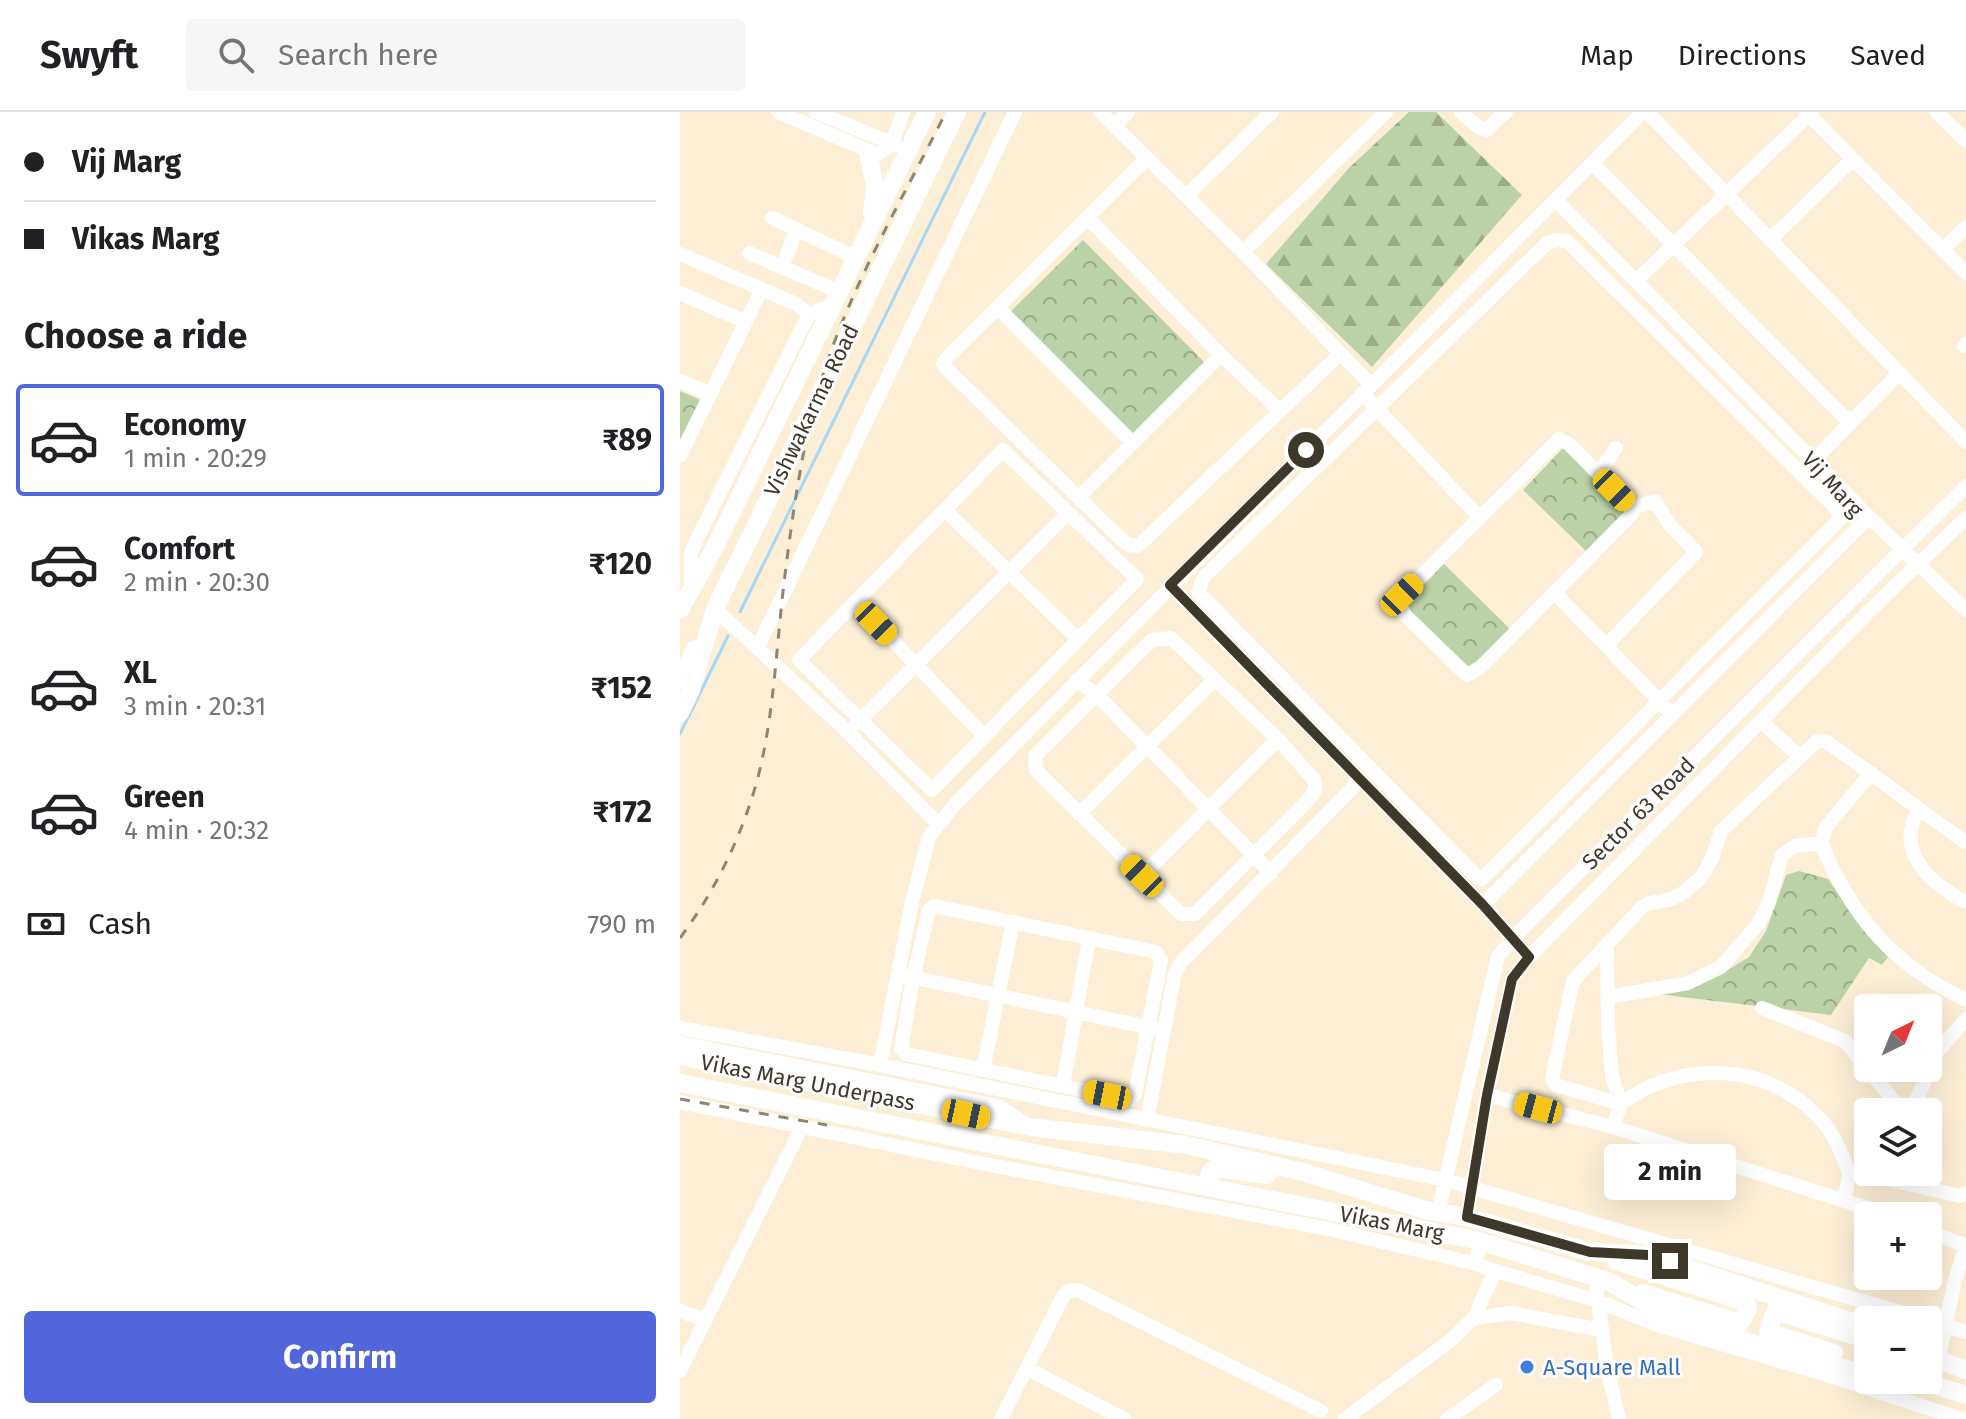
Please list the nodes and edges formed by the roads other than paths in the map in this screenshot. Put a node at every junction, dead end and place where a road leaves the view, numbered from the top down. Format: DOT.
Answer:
graph roads {
  1 [pos="778,112"];
  2 [pos="816,112"];
  3 [pos="903,112"];
  4 [pos="927,112"];
  5 [pos="957,112"];
  6 [pos="1015,112"];
  7 [pos="1100,112"];
  8 [pos="1128,112"];
  9 [pos="1272,112"];
  10 [pos="1386,112"];
  11 [pos="1461,112"];
  12 [pos="1506,112"];
  13 [pos="1645,112"];
  14 [pos="1937,112"];
  15 [pos="1809,113"];
  16 [pos="1115,125"];
  17 [pos="1966,141"];
  18 [pos="891,144"];
  19 [pos="910,146"];
  20 [pos="868,152"];
  21 [pos="1147,158"];
  22 [pos="1853,159"];
  23 [pos="1592,163"];
  24 [pos="1726,194"];
  25 [pos="1186,196"];
  26 [pos="1556,200"];
  27 [pos="772,218"];
  28 [pos="1088,218"];
  29 [pos="1966,227"];
  30 [pos="797,229"];
  31 [pos="1770,240"];
  32 [pos="1673,244"];
  33 [pos="861,250"];
  34 [pos="1942,250"];
  35 [pos="1243,252"];
  36 [pos="749,253"];
  37 [pos="680,254"];
  38 [pos="782,267"];
  39 [pos="1966,273"];
  40 [pos="1636,281"];
  41 [pos="762,289"];
  42 [pos="680,293"];
  43 [pos="837,299"];
  44 [pos="998,308"];
  45 [pos="809,314"];
  46 [pos="746,322"];
  47 [pos="1340,354"];
  48 [pos="1221,355"];
  49 [pos="1899,373"];
  50 [pos="680,381"];
  51 [pos="1367,389"];
  52 [pos="711,394"];
  53 [pos="1279,410"];
  54 [pos="1376,410"];
  55 [pos="1850,423"];
  56 [pos="1132,442"];
  57 [pos="1966,442"];
  58 [pos="1616,448"];
  59 [pos="680,456"];
  60 [pos="1813,461"];
  61 [pos="1598,474"];
  62 [pos="1966,486"];
  63 [pos="1080,496"];
  64 [pos="1631,508"];
  65 [pos="945,510"];
  66 [pos="1068,513"];
  67 [pos="1869,517"];
  68 [pos="1480,518"];
  69 [pos="1966,518"];
  70 [pos="1903,548"];
  71 [pos="1919,563"];
  72 [pos="1009,572"];
  73 [pos="1170,585"];
  74 [pos="692,592"];
  75 [pos="1555,593"];
  76 [pos="856,602"];
  77 [pos="680,610"];
  78 [pos="1966,610"];
  79 [pos="713,615"];
  80 [pos="1078,639"];
  81 [pos="1606,646"];
  82 [pos="758,647"];
  83 [pos="916,665"];
  84 [pos="1215,679"];
  85 [pos="680,680"];
  86 [pos="1077,680"];
  87 [pos="1097,695"];
  88 [pos="1659,702"];
  89 [pos="680,713"];
  90 [pos="1672,715"];
  91 [pos="860,720"];
  92 [pos="1761,721"];
  93 [pos="848,732"];
  94 [pos="984,736"];
  95 [pos="1278,739"];
  96 [pos="1149,747"];
  97 [pos="1800,757"];
  98 [pos="1871,773"];
  99 [pos="1360,780"];
  100 [pos="1210,809"];
  101 [pos="1919,809"];
  102 [pos="1079,814"];
  103 [pos="939,825"];
  104 [pos="1821,843"];
  105 [pos="1966,843"];
  106 [pos="1253,855"];
  107 [pos="1271,873"];
  108 [pos="1142,876"];
  109 [pos="1966,902"];
  110 [pos="1483,905"];
  111 [pos="1013,922"];
  112 [pos="1089,938"];
  113 [pos="1512,939"];
  114 [pos="1607,946"];
  115 [pos="1529,957"];
  116 [pos="906,976"];
  117 [pos="998,996"];
  118 [pos="1608,997"];
  119 [pos="1966,1000"];
  120 [pos="1762,1008"];
  121 [pos="1076,1012"];
  122 [pos="1966,1019"];
  123 [pos="1147,1026"];
  124 [pos="680,1028"];
  125 [pos="1164,1030"];
  126 [pos="680,1043"];
  127 [pos="680,1056"];
  128 [pos="880,1065"];
  129 [pos="983,1070"];
  130 [pos="680,1083"];
  131 [pos="1063,1086"];
  132 [pos="1487,1095"];
  133 [pos="1892,1098"];
  134 [pos="1917,1098"];
  135 [pos="680,1102"];
  136 [pos="1621,1104"];
  137 [pos="1147,1120"];
  138 [pos="803,1125"];
  139 [pos="1030,1127"];
  140 [pos="1613,1127"];
  141 [pos="994,1145"];
  142 [pos="1186,1145"];
  143 [pos="990,1165"];
  144 [pos="1303,1172"];
  145 [pos="1849,1173"];
  146 [pos="1854,1173"];
  147 [pos="1177,1179"];
  148 [pos="1445,1180"];
  149 [pos="1470,1186"];
  150 [pos="1922,1186"];
  151 [pos="1213,1187"];
  152 [pos="1966,1193"];
  153 [pos="1844,1200"];
  154 [pos="1854,1203"];
  155 [pos="1438,1212"];
  156 [pos="1467,1217"];
  157 [pos="1942,1236"];
  158 [pos="1480,1241"];
  159 [pos="1966,1245"];
  160 [pos="1590,1252"];
  161 [pos="1476,1264"];
  162 [pos="1495,1271"];
  163 [pos="1602,1280"];
  164 [pos="1598,1301"];
  165 [pos="1879,1306"];
  166 [pos="680,1311"];
  167 [pos="1474,1318"];
  168 [pos="705,1320"];
  169 [pos="1854,1322"];
  170 [pos="1942,1324"];
  171 [pos="1947,1326"];
  172 [pos="1602,1330"];
  173 [pos="1966,1332"];
  174 [pos="1854,1336"];
  175 [pos="1942,1336"];
  176 [pos="1854,1360"];
  177 [pos="1942,1362"];
  178 [pos="1026,1368"];
  179 [pos="1966,1370"];
  180 [pos="680,1371"];
  181 [pos="1854,1371"];
  182 [pos="1496,1385"];
  183 [pos="1942,1388"];
  184 [pos="1966,1395"];
  185 [pos="1321,1411"];
  186 [pos="1001,1419"];
  187 [pos="1124,1419"];
  188 [pos="1345,1419"];
  189 [pos="1447,1419"];
  190 [pos="1619,1419"];
  191 [pos="1961,1419"];
  1 -- 20 [label="street"];
  2 -- 18 [label="street"];
  3 -- 18 [label="street"];
  4 -- 19 [label="main road, Vishwakarma Road"];
  5 -- 79 [label="main road, Vishwakarma Road"];
  6 -- 82 [label="street"];
  7 -- 16 [label="street"];
  8 -- 16 [label="street"];
  9 -- 25 [label="street"];
  10 -- 35 [label="street"];
  11 -- 12 [label="street"];
  13 -- 23 [label="street"];
  13 -- 24 [label="street"];
  14 -- 17 [label="street"];
  15 -- 22 [label="street"];
  15 -- 24 [label="street"];
  16 -- 21 [label="street"];
  18 -- 19 [label="street"];
  18 -- 20 [label="street"];
  19 -- 33 [label="main road, Vishwakarma Road"];
  20 -- 33 [label="main road"];
  21 -- 25 [label="street"];
  21 -- 28 [label="street"];
  22 -- 31 [label="street"];
  22 -- 34 [label="street"];
  23 -- 26 [label="street"];
  23 -- 32 [label="street"];
  24 -- 31 [label="street"];
  24 -- 32 [label="street"];
  25 -- 35 [label="street"];
  26 -- 40 [label="street, Vij Marg"];
  26 -- 51 [label="street"];
  27 -- 30 [label="street"];
  28 -- 44 [label="street"];
  28 -- 48 [label="street"];
  29 -- 34 [label="street"];
  30 -- 33 [label="street"];
  30 -- 38 [label="street"];
  31 -- 49 [label="street"];
  32 -- 40 [label="street"];
  32 -- 55 [label="street"];
  33 -- 43 [label="main road, Vishwakarma Road"];
  34 -- 39 [label="street"];
  35 -- 47 [label="street"];
  36 -- 38 [label="street"];
  37 -- 41 [label="street"];
  38 -- 43 [label="street"];
  40 -- 60 [label="street, Vij Marg"];
  41 -- 45 [label="street"];
  41 -- 46 [label="street"];
  42 -- 46 [label="street"];
  43 -- 45 [label="street"];
  43 -- 74 [label="main road, Vishwakarma Road"];
  44 -- 56 [label="street"];
  44 -- 63 [label="street"];
  45 -- 74 [label="street"];
  46 -- 52 [label="street"];
  47 -- 51 [label="street"];
  47 -- 53 [label="street"];
  48 -- 53 [label="street"];
  48 -- 56 [label="street"];
  49 -- 55 [label="street"];
  49 -- 57 [label="street"];
  50 -- 52 [label="street"];
  51 -- 54 [label="street"];
  51 -- 73 [label="street"];
  52 -- 59 [label="street"];
  53 -- 63 [label="street"];
  54 -- 68 [label="street"];
  54 -- 88 [label="street"];
  54 -- 88 [label="street"];
  55 -- 60 [label="street"];
  56 -- 63 [label="street"];
  58 -- 61 [label="street"];
  60 -- 67 [label="street, Vij Marg"];
  61 -- 64 [label="street"];
  61 -- 68 [label="street"];
  62 -- 70 [label="street, Sector 63 Road"];
  64 -- 75 [label="street"];
  64 -- 81 [label="street"];
  65 -- 66 [label="street"];
  65 -- 72 [label="street"];
  65 -- 76 [label="street"];
  66 -- 72 [label="street"];
  66 -- 80 [label="street"];
  67 -- 70 [label="street"];
  67 -- 90 [label="street, Vij Marg"];
  68 -- 75 [label="street"];
  69 -- 71 [label="street, Sector 63 Road"];
  70 -- 71 [label="street"];
  70 -- 113 [label="street, Sector 63 Road"];
  71 -- 78 [label="street"];
  71 -- 92 [label="street, Sector 63 Road"];
  72 -- 80 [label="street"];
  72 -- 83 [label="street"];
  73 -- 86 [label="street"];
  73 -- 99 [label="street"];
  74 -- 77 [label="main road, Vishwakarma Road"];
  75 -- 81 [label="street"];
  76 -- 83 [label="street"];
  76 -- 91 [label="street"];
  79 -- 82 [label="street"];
  79 -- 85 [label="main road"];
  79 -- 89 [label="main road, Vishwakarma Road"];
  80 -- 94 [label="street"];
  81 -- 88 [label="street"];
  82 -- 93 [label="street"];
  83 -- 91 [label="street"];
  83 -- 94 [label="street"];
  84 -- 87 [label="street"];
  84 -- 95 [label="street"];
  84 -- 96 [label="street"];
  86 -- 87 [label="street"];
  86 -- 103 [label="street"];
  87 -- 96 [label="street"];
  87 -- 102 [label="street"];
  88 -- 90 [label="street"];
  90 -- 110 [label="street, Vij Marg"];
  91 -- 93 [label="street"];
  91 -- 94 [label="street"];
  92 -- 97 [label="street"];
  92 -- 115 [label="street, Sector 63 Road"];
  93 -- 103 [label="street"];
  95 -- 100 [label="street"];
  95 -- 106 [label="street"];
  96 -- 100 [label="street"];
  96 -- 102 [label="street"];
  97 -- 98 [label="street"];
  97 -- 114 [label="street"];
  98 -- 101 [label="street"];
  98 -- 104 [label="street"];
  99 -- 107 [label="street"];
  99 -- 110 [label="street"];
  100 -- 106 [label="street"];
  100 -- 108 [label="street"];
  101 -- 105 [label="street"];
  101 -- 109 [label="street"];
  102 -- 108 [label="street"];
  103 -- 116 [label="street"];
  104 -- 118 [label="street"];
  104 -- 119 [label="street"];
  106 -- 107 [label="street"];
  106 -- 108 [label="street"];
  107 -- 125 [label="street"];
  110 -- 113 [label="street"];
  111 -- 112 [label="street"];
  111 -- 116 [label="street"];
  111 -- 117 [label="street"];
  112 -- 121 [label="street"];
  112 -- 123 [label="street"];
  113 -- 115 [label="street"];
  113 -- 148 [label="street, Sector 63 Road"];
  114 -- 118 [label="street"];
  114 -- 136 [label="street"];
  115 -- 132 [label="street, Sector 63 Road"];
  116 -- 117 [label="street"];
  116 -- 128 [label="street"];
  116 -- 129 [label="street"];
  117 -- 121 [label="street"];
  117 -- 129 [label="street"];
  118 -- 136 [label="street"];
  120 -- 133 [label="street"];
  121 -- 123 [label="street"];
  121 -- 131 [label="street"];
  122 -- 134 [label="street"];
  123 -- 125 [label="street"];
  123 -- 131 [label="street"];
  124 -- 128 [label="street"];
  125 -- 137 [label="street"];
  126 -- 139 [label="street"];
  127 -- 139 [label="main road, Vikas Marg Underpass"];
  128 -- 137 [label="street"];
  129 -- 131 [label="street"];
  130 -- 141 [label="main road, Vikas Marg Underpass"];
  132 -- 140 [label="street"];
  132 -- 149 [label="street, Sector 63 Road"];
  135 -- 138 [label="street"];
  136 -- 140 [label="street"];
  136 -- 145 [label="street"];
  137 -- 148 [label="street"];
  138 -- 143 [label="street"];
  138 -- 168 [label="street"];
  139 -- 142 [label="main road, Vikas Marg"];
  140 -- 153 [label="street"];
  141 -- 143 [label="street"];
  141 -- 147 [label="main road, Vikas Marg"];
  142 -- 144 [label="main road, Vikas Marg"];
  142 -- 147 [label="main road"];
  143 -- 161 [label="street"];
  144 -- 151 [label="main road"];
  144 -- 155 [label="main road, Vikas Marg"];
  145 -- 146 [label="street"];
  145 -- 153 [label="street"];
  147 -- 151 [label="main road, Vikas Marg"];
  148 -- 149 [label="street"];
  148 -- 155 [label="street, Sector 63 Road"];
  149 -- 156 [label="street, Sector 63 Road"];
  149 -- 165 [label="street"];
  150 -- 152 [label="street"];
  151 -- 158 [label="main road, Vikas Marg"];
  153 -- 154 [label="street"];
  155 -- 156 [label="main road, Vikas Marg"];
  156 -- 160 [label="main road, Vikas Marg"];
  157 -- 159 [label="street"];
  158 -- 161 [label="street"];
  158 -- 163 [label="main road, Vikas Marg"];
  159 -- 171 [label="street"];
  160 -- 163 [label="main road"];
  160 -- 169 [label="main road, Vikas Marg"];
  161 -- 162 [label="street"];
  162 -- 164 [label="street"];
  162 -- 167 [label="street"];
  163 -- 164 [label="street"];
  163 -- 181 [label="main road, Vikas Marg"];
  164 -- 172 [label="street"];
  164 -- 191 [label="street"];
  166 -- 168 [label="street"];
  167 -- 172 [label="street"];
  167 -- 188 [label="street"];
  168 -- 180 [label="street"];
  170 -- 171 [label="street"];
  171 -- 173 [label="street"];
  171 -- 175 [label="street"];
  172 -- 190 [label="street"];
  174 -- 176 [label="main road"];
  177 -- 179 [label="main road"];
  178 -- 185 [label="street"];
  178 -- 186 [label="street"];
  178 -- 187 [label="street"];
  182 -- 189 [label="street"];
  183 -- 184 [label="main road"];
}
